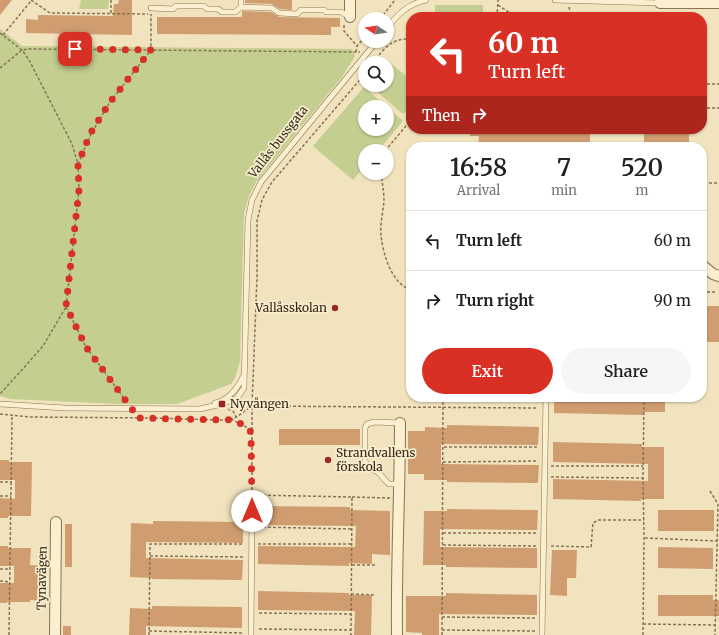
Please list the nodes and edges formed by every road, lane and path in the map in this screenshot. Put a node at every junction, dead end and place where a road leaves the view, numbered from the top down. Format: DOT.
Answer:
graph roads {
  1 [pos="31,0"];
  2 [pos="111,0"];
  3 [pos="241,0"];
  4 [pos="350,0"];
  5 [pos="395,0"];
  6 [pos="426,0"];
  7 [pos="498,0"];
  8 [pos="555,0"];
  9 [pos="569,0"];
  10 [pos="580,0"];
  11 [pos="626,1"];
  12 [pos="660,2"];
  13 [pos="719,4"];
  14 [pos="498,5"];
  15 [pos="241,7"];
  16 [pos="151,8"];
  17 [pos="386,12"];
  18 [pos="497,12"];
  19 [pos="508,12"];
  20 [pos="570,12"];
  21 [pos="111,13"];
  22 [pos="151,14"];
  23 [pos="350,17"];
  24 [pos="394,20"];
  25 [pos="0,33"];
  26 [pos="3,35"];
  27 [pos="406,38"];
  28 [pos="357,46"];
  29 [pos="371,48"];
  30 [pos="22,50"];
  31 [pos="151,50"];
  32 [pos="356,52"];
  33 [pos="368,52"];
  34 [pos="379,56"];
  35 [pos="0,68"];
  36 [pos="358,82"];
  37 [pos="707,84"];
  38 [pos="719,84"];
  39 [pos="707,108"];
  40 [pos="719,108"];
  41 [pos="406,126"];
  42 [pos="391,144"];
  43 [pos="78,164"];
  44 [pos="382,180"];
  45 [pos="707,183"];
  46 [pos="719,183"];
  47 [pos="707,269"];
  48 [pos="719,276"];
  49 [pos="406,287"];
  50 [pos="707,292"];
  51 [pos="716,292"];
  52 [pos="66,306"];
  53 [pos="0,394"];
  54 [pos="443,402"];
  55 [pos="546,402"];
  56 [pos="644,402"];
  57 [pos="0,404"];
  58 [pos="252,406"];
  59 [pos="224,408"];
  60 [pos="443,408"];
  61 [pos="545,408"];
  62 [pos="132,409"];
  63 [pos="0,414"];
  64 [pos="12,416"];
  65 [pos="236,417"];
  66 [pos="137,418"];
  67 [pos="229,419"];
  68 [pos="400,423"];
  69 [pos="251,432"];
  70 [pos="444,447"];
  71 [pos="545,447"];
  72 [pos="444,462"];
  73 [pos="545,464"];
  74 [pos="643,466"];
  75 [pos="545,477"];
  76 [pos="643,478"];
  77 [pos="0,482"];
  78 [pos="12,482"];
  79 [pos="400,484"];
  80 [pos="710,491"];
  81 [pos="252,495"];
  82 [pos="0,496"];
  83 [pos="11,496"];
  84 [pos="352,497"];
  85 [pos="399,498"];
  86 [pos="252,511"];
  87 [pos="644,520"];
  88 [pos="56,522"];
  89 [pos="252,527"];
  90 [pos="352,529"];
  91 [pos="443,533"];
  92 [pos="543,534"];
  93 [pos="644,538"];
  94 [pos="717,541"];
  95 [pos="252,544"];
  96 [pos="352,544"];
  97 [pos="443,545"];
  98 [pos="542,546"];
  99 [pos="150,556"];
  100 [pos="252,557"];
  101 [pos="352,565"];
  102 [pos="376,565"];
  103 [pos="0,568"];
  104 [pos="10,569"];
  105 [pos="0,581"];
  106 [pos="10,582"];
  107 [pos="352,594"];
  108 [pos="376,595"];
  109 [pos="251,612"];
  110 [pos="351,614"];
  111 [pos="442,617"];
  112 [pos="542,618"];
  113 [pos="643,624"];
  114 [pos="715,625"];
  115 [pos="351,630"];
  116 [pos="442,630"];
  117 [pos="150,631"];
  118 [pos="251,632"];
  119 [pos="542,633"];
  120 [pos="9,635"];
  121 [pos="55,635"];
  122 [pos="149,635"];
  123 [pos="351,635"];
  124 [pos="397,635"];
  125 [pos="442,635"];
  126 [pos="642,635"];
  127 [pos="715,635"];
  1 -- 21 [label="path"];
  1 -- 26 [label="path"];
  2 -- 21 [label="path"];
  3 -- 15 [label="lane"];
  4 -- 23 [label="street"];
  5 -- 17 [label="path"];
  6 -- 24 [label="lane"];
  7 -- 14 [label="path"];
  8 -- 9 [label="lane"];
  9 -- 10 [label="lane"];
  9 -- 20 [label="path"];
  10 -- 11 [label="lane"];
  11 -- 12 [label="lane"];
  12 -- 13 [label="street"];
  14 -- 18 [label="path"];
  14 -- 19 [label="path"];
  15 -- 16 [label="lane"];
  15 -- 23 [label="lane"];
  16 -- 22 [label="path"];
  21 -- 22 [label="path"];
  22 -- 31 [label="path"];
  23 -- 28 [label="path"];
  25 -- 26 [label="path"];
  26 -- 30 [label="path"];
  27 -- 34 [label="path"];
  28 -- 32 [label="path"];
  29 -- 33 [label="lane, Vallås bussgata"];
  30 -- 31 [label="path"];
  30 -- 35 [label="path"];
  30 -- 43 [label="path"];
  31 -- 32 [label="path"];
  31 -- 43 [label="path"];
  32 -- 33 [label="path"];
  33 -- 34 [label="path"];
  33 -- 62 [label="lane, Vallås bussgata"];
  36 -- 58 [label="path"];
  37 -- 38 [label="path"];
  39 -- 40 [label="path"];
  41 -- 42 [label="path"];
  43 -- 52 [label="path"];
  44 -- 49 [label="path"];
  45 -- 46 [label="path"];
  47 -- 48 [label="street"];
  50 -- 51 [label="path"];
  52 -- 53 [label="path"];
  52 -- 62 [label="path"];
  54 -- 60 [label="path"];
  55 -- 61 [label="lane"];
  56 -- 74 [label="path"];
  57 -- 62 [label="lane, Vallås bussgata"];
  58 -- 60 [label="path"];
  58 -- 65 [label="path"];
  58 -- 69 [label="path"];
  59 -- 65 [label="path"];
  60 -- 61 [label="path"];
  60 -- 70 [label="path"];
  61 -- 71 [label="lane"];
  62 -- 66 [label="path"];
  63 -- 64 [label="path"];
  64 -- 66 [label="path"];
  64 -- 78 [label="path"];
  65 -- 67 [label="path"];
  66 -- 67 [label="path"];
  67 -- 69 [label="path"];
  68 -- 79 [label="street"];
  68 -- 79 [label="lane"];
  69 -- 81 [label="path"];
  70 -- 71 [label="path"];
  70 -- 72 [label="path"];
  71 -- 73 [label="lane"];
  72 -- 73 [label="path"];
  72 -- 91 [label="path"];
  73 -- 74 [label="path"];
  73 -- 75 [label="lane"];
  74 -- 76 [label="path"];
  75 -- 76 [label="path"];
  75 -- 92 [label="lane"];
  76 -- 87 [label="path"];
  77 -- 78 [label="path"];
  78 -- 83 [label="path"];
  79 -- 85 [label="street"];
  80 -- 94 [label="path"];
  81 -- 84 [label="path"];
  81 -- 86 [label="path"];
  82 -- 83 [label="path"];
  83 -- 104 [label="path"];
  84 -- 85 [label="path"];
  84 -- 90 [label="path"];
  85 -- 124 [label="street"];
  86 -- 89 [label="lane"];
  87 -- 93 [label="path"];
  87 -- 98 [label="path"];
  88 -- 121 [label="street, Tynavägen"];
  89 -- 90 [label="path"];
  89 -- 95 [label="lane"];
  90 -- 96 [label="path"];
  91 -- 92 [label="path"];
  91 -- 97 [label="path"];
  92 -- 98 [label="lane"];
  93 -- 94 [label="path"];
  93 -- 113 [label="path"];
  94 -- 114 [label="path"];
  95 -- 96 [label="path"];
  95 -- 99 [label="path"];
  95 -- 100 [label="lane"];
  96 -- 101 [label="path"];
  97 -- 98 [label="path"];
  97 -- 111 [label="path"];
  98 -- 112 [label="lane"];
  99 -- 100 [label="path"];
  99 -- 117 [label="path"];
  100 -- 109 [label="lane"];
  101 -- 102 [label="path"];
  101 -- 107 [label="path"];
  103 -- 104 [label="path"];
  104 -- 106 [label="path"];
  105 -- 106 [label="path"];
  106 -- 120 [label="path"];
  107 -- 108 [label="path"];
  107 -- 110 [label="path"];
  109 -- 110 [label="path"];
  109 -- 118 [label="lane"];
  110 -- 115 [label="path"];
  111 -- 112 [label="path"];
  111 -- 116 [label="path"];
  112 -- 119 [label="lane"];
  113 -- 114 [label="path"];
  113 -- 126 [label="path"];
  114 -- 127 [label="path"];
  115 -- 118 [label="path"];
  115 -- 123 [label="path"];
  116 -- 119 [label="path"];
  116 -- 125 [label="path"];
  117 -- 118 [label="path"];
  117 -- 122 [label="path"];
}
